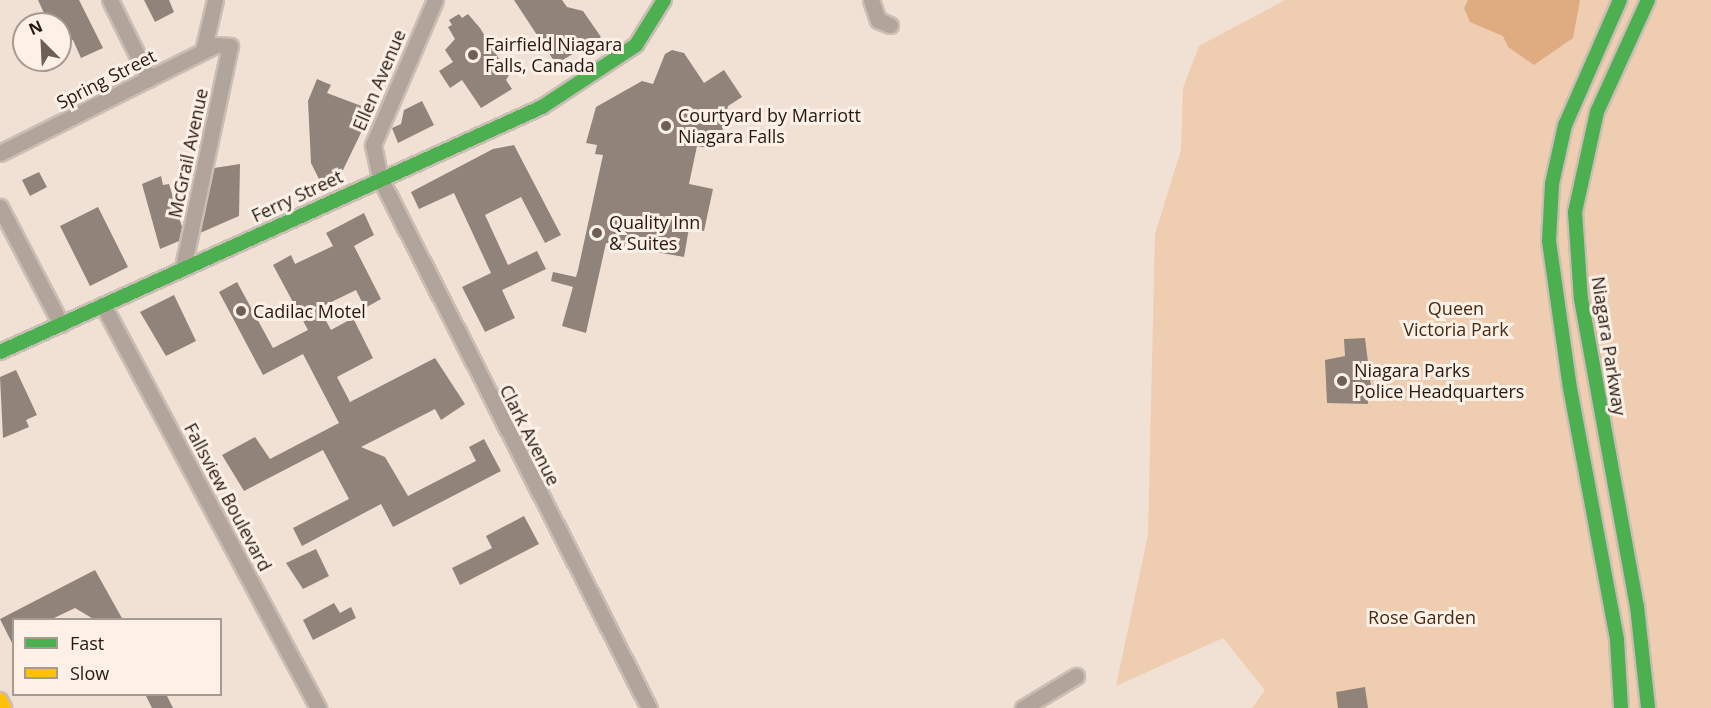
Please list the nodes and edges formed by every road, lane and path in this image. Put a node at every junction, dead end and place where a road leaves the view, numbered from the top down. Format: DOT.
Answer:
graph roads {
  1 [pos="110,0"];
  2 [pos="215,0"];
  3 [pos="435,0"];
  4 [pos="664,0"];
  5 [pos="871,0"];
  6 [pos="1620,0"];
  7 [pos="1648,0"];
  8 [pos="890,25"];
  9 [pos="230,46"];
  10 [pos="203,51"];
  11 [pos="149,79"];
  12 [pos="0,153"];
  13 [pos="380,178"];
  14 [pos="0,207"];
  15 [pos="183,268"];
  16 [pos="103,305"];
  17 [pos="61,324"];
  18 [pos="0,352"];
  19 [pos="1077,676"];
  20 [pos="0,700"];
  21 [pos="4,708"];
  22 [pos="318,708"];
  23 [pos="649,708"];
  24 [pos="1023,708"];
  25 [pos="1622,708"];
  26 [pos="1648,708"];
  1 -- 11 [label="street"];
  2 -- 10 [label="street"];
  3 -- 13 [label="street, Ellen Avenue"];
  4 -- 13 [label="main road, Ferry Street"];
  5 -- 8 [label="street"];
  6 -- 25 [label="main road"];
  7 -- 26 [label="main road, Niagara Parkway"];
  9 -- 10 [label="street, Spring Street"];
  9 -- 15 [label="street, McGrail Avenue"];
  10 -- 11 [label="street, Spring Street"];
  11 -- 12 [label="street, Spring Street"];
  13 -- 15 [label="main road, Ferry Street"];
  13 -- 23 [label="street, Clark Avenue"];
  14 -- 17 [label="street"];
  15 -- 16 [label="main road, Ferry Street"];
  16 -- 17 [label="main road, Ferry Street"];
  16 -- 22 [label="street, Fallsview Boulevard"];
  17 -- 18 [label="main road, Ferry Street"];
  19 -- 24 [label="street"];
  20 -- 21 [label="main road"];
}
